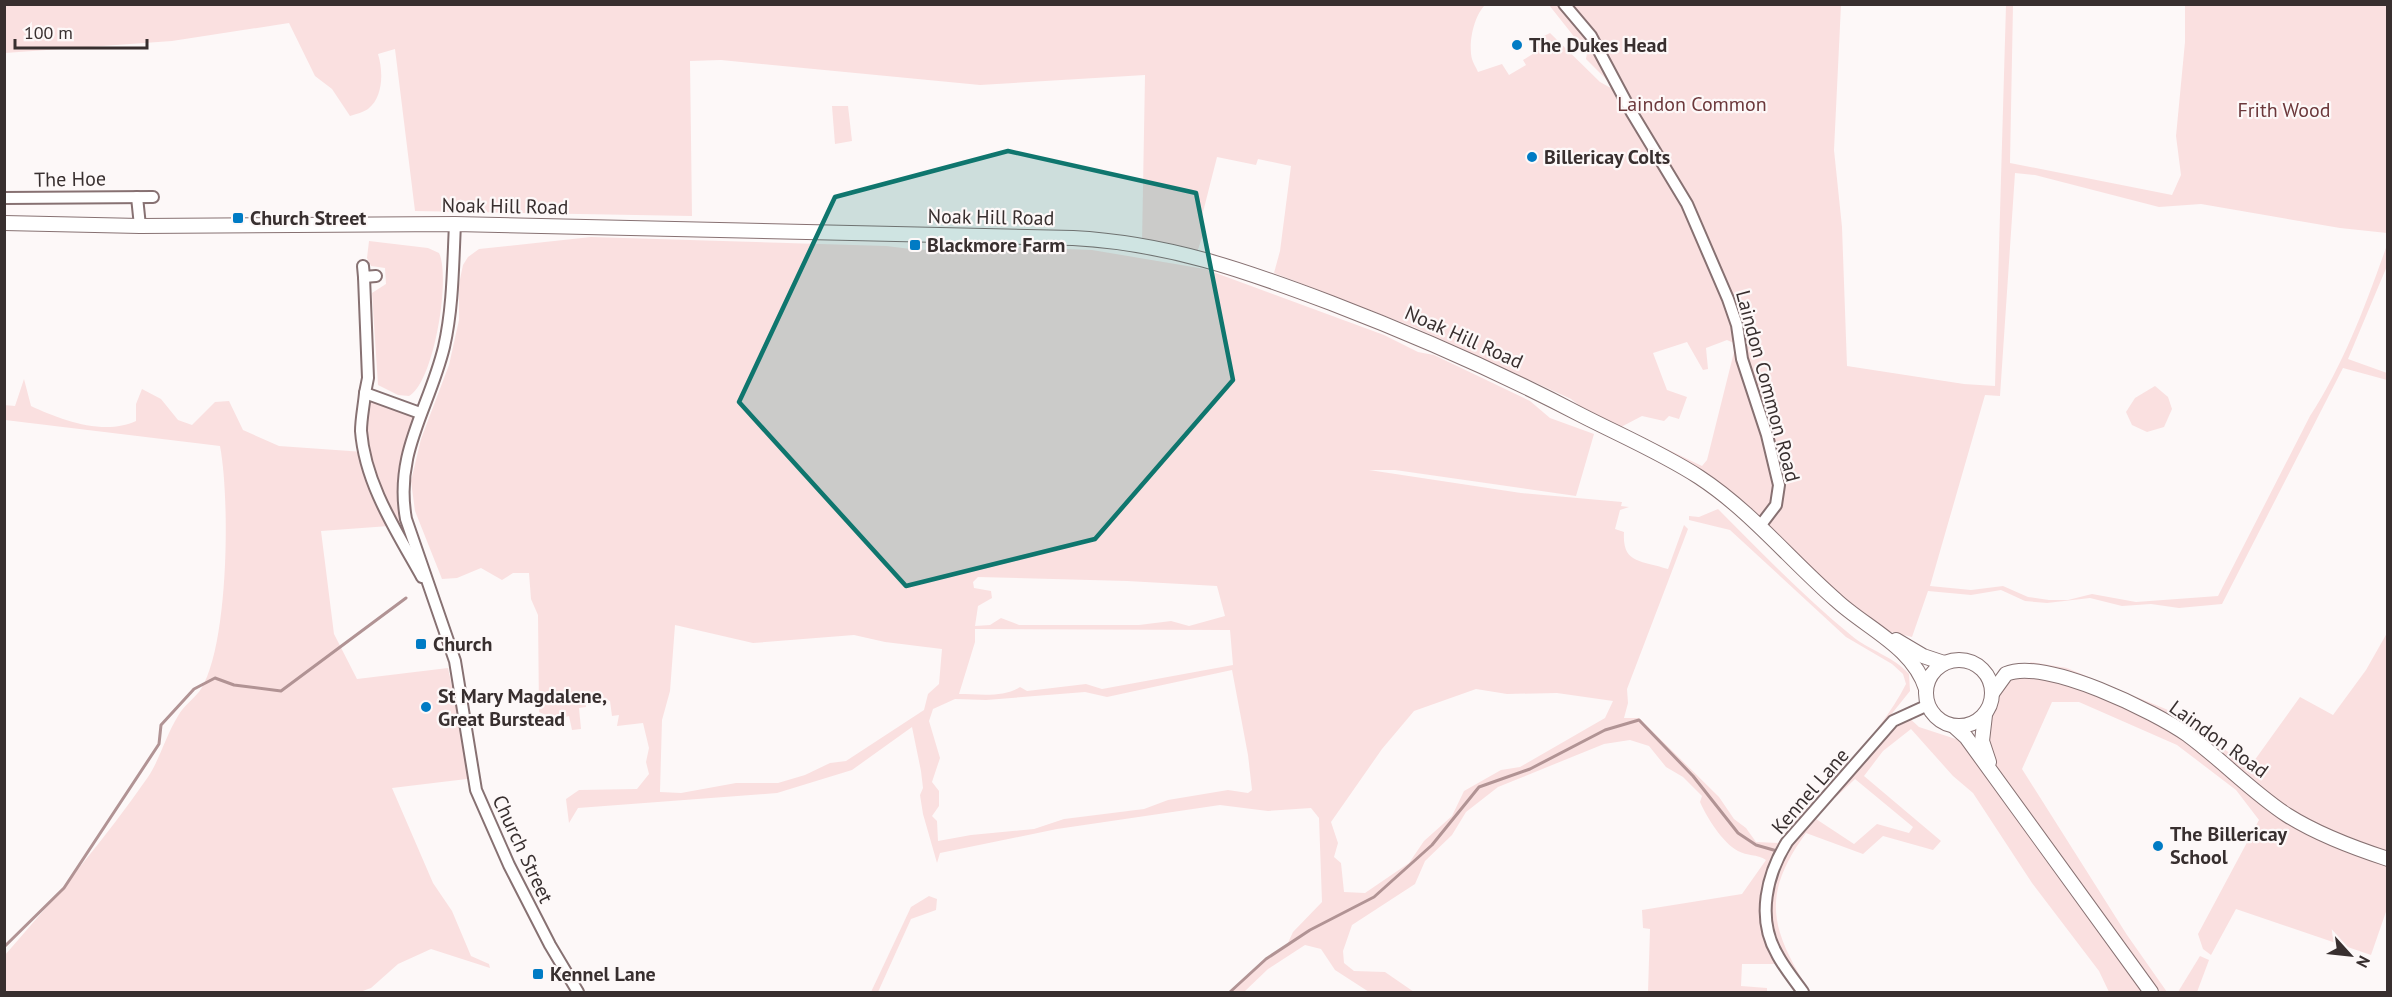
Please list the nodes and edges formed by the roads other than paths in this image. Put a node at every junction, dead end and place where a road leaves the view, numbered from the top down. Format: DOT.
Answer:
graph roads {
  1 [pos="1564,4"];
  2 [pos="153,196"];
  3 [pos="137,197"];
  4 [pos="4,198"];
  5 [pos="4,223"];
  6 [pos="455,224"];
  7 [pos="140,226"];
  8 [pos="376,276"];
  9 [pos="365,393"];
  10 [pos="420,413"];
  11 [pos="1760,526"];
  12 [pos="433,592"];
  13 [pos="1870,627"];
  14 [pos="1944,663"];
  15 [pos="1926,689"];
  16 [pos="1993,692"];
  17 [pos="1928,705"];
  18 [pos="1985,715"];
  19 [pos="1955,727"];
  20 [pos="1993,775"];
  21 [pos="2388,859"];
  22 [pos="578,993"];
  23 [pos="1803,993"];
  24 [pos="2151,993"];
  1 -- 11 [label="street, Laindon Common Road"];
  2 -- 3 [label="street, The Hoe"];
  3 -- 4 [label="street, The Hoe"];
  3 -- 7 [label="street"];
  5 -- 7 [label="main road, Noak Hill Road"];
  6 -- 7 [label="main road, Noak Hill Road"];
  6 -- 10 [label="street, Church Street"];
  6 -- 11 [label="main road, Noak Hill Road"];
  8 -- 9 [label="street"];
  9 -- 10 [label="street"];
  9 -- 12 [label="street"];
  10 -- 12 [label="street, Church Street"];
  11 -- 13 [label="main road, Noak Hill Road"];
  12 -- 22 [label="street, Church Street"];
  13 -- 14 [label="main road, Noak Hill Road"];
  13 -- 15 [label="main road, Noak Hill Road"];
  14 -- 15 [label="main road"];
  14 -- 16 [label="main road"];
  15 -- 17 [label="main road"];
  16 -- 18 [label="main road"];
  16 -- 21 [label="main road, Laindon Road"];
  17 -- 19 [label="main road"];
  17 -- 23 [label="street, Kennel Lane"];
  18 -- 19 [label="main road"];
  18 -- 20 [label="main road"];
  19 -- 20 [label="main road"];
  20 -- 24 [label="main road"];
}
